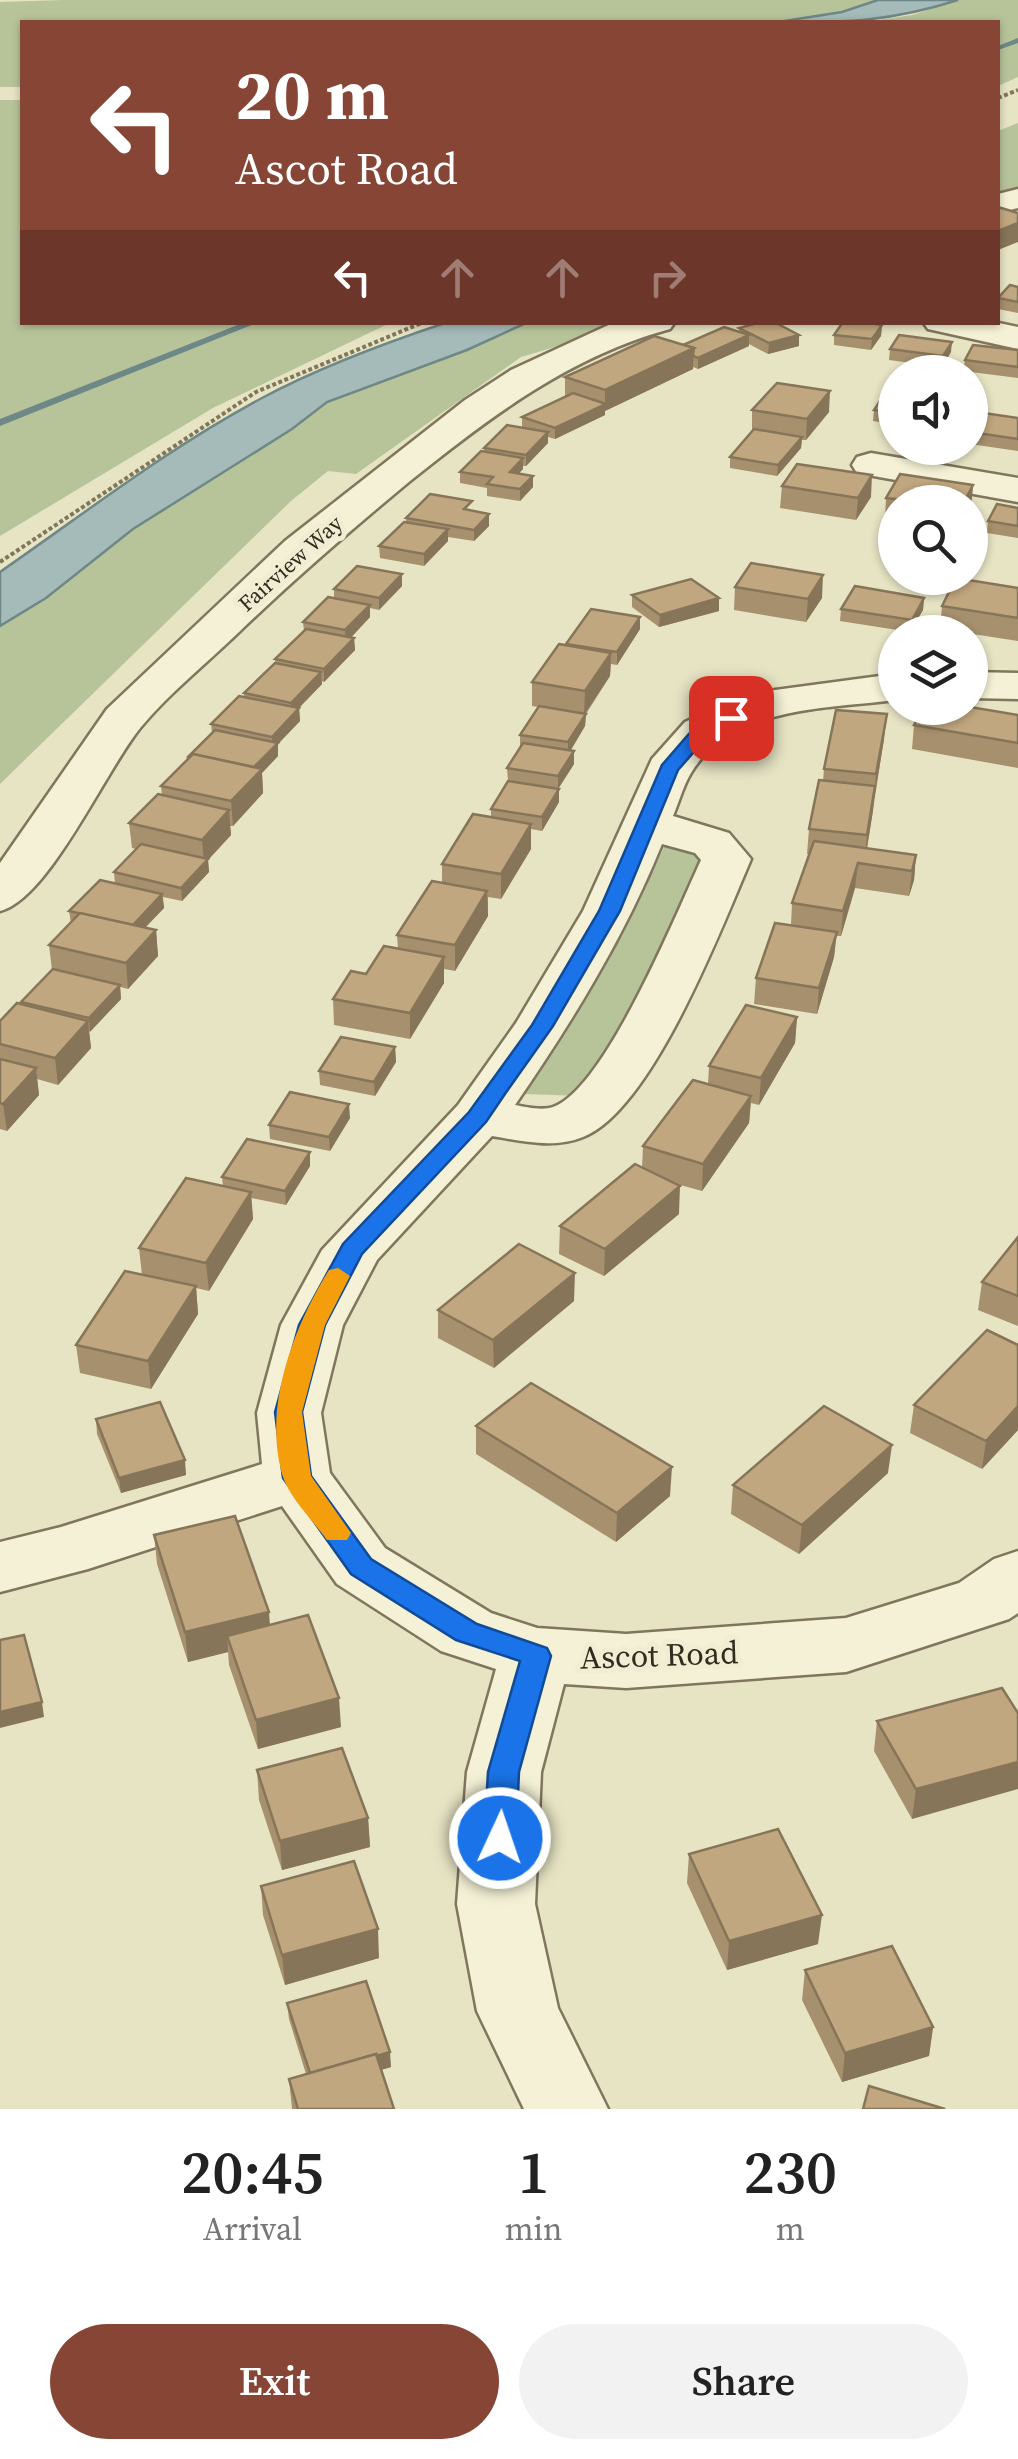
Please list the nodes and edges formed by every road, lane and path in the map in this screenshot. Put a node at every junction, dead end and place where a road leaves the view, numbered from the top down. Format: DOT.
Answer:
graph roads {
  1 [pos="417,325"];
  2 [pos="647,325"];
  3 [pos="955,325"];
  4 [pos="1018,338"];
  5 [pos="871,465"];
  6 [pos="1018,490"];
  7 [pos="0,562"];
  8 [pos="988,685"];
  9 [pos="1018,686"];
  10 [pos="878,688"];
  11 [pos="647,824"];
  12 [pos="0,896"];
  13 [pos="478,1117"];
  14 [pos="297,1478"];
  15 [pos="0,1567"];
  16 [pos="1018,1578"];
  17 [pos="536,1656"];
  18 [pos="566,2109"];
  1 -- 7 [label="path"];
  2 -- 12 [label="street, Fairview Way"];
  3 -- 4 [label="street"];
  5 -- 6 [label="street"];
  8 -- 9 [label="street"];
  10 -- 11 [label="street, Ascot Road"];
  11 -- 13 [label="street, Ascot Road"];
  11 -- 13 [label="street"];
  13 -- 14 [label="street, Ascot Road"];
  14 -- 15 [label="street"];
  14 -- 17 [label="street, Ascot Road"];
  16 -- 17 [label="street, Ascot Road"];
  17 -- 18 [label="street"];
}
